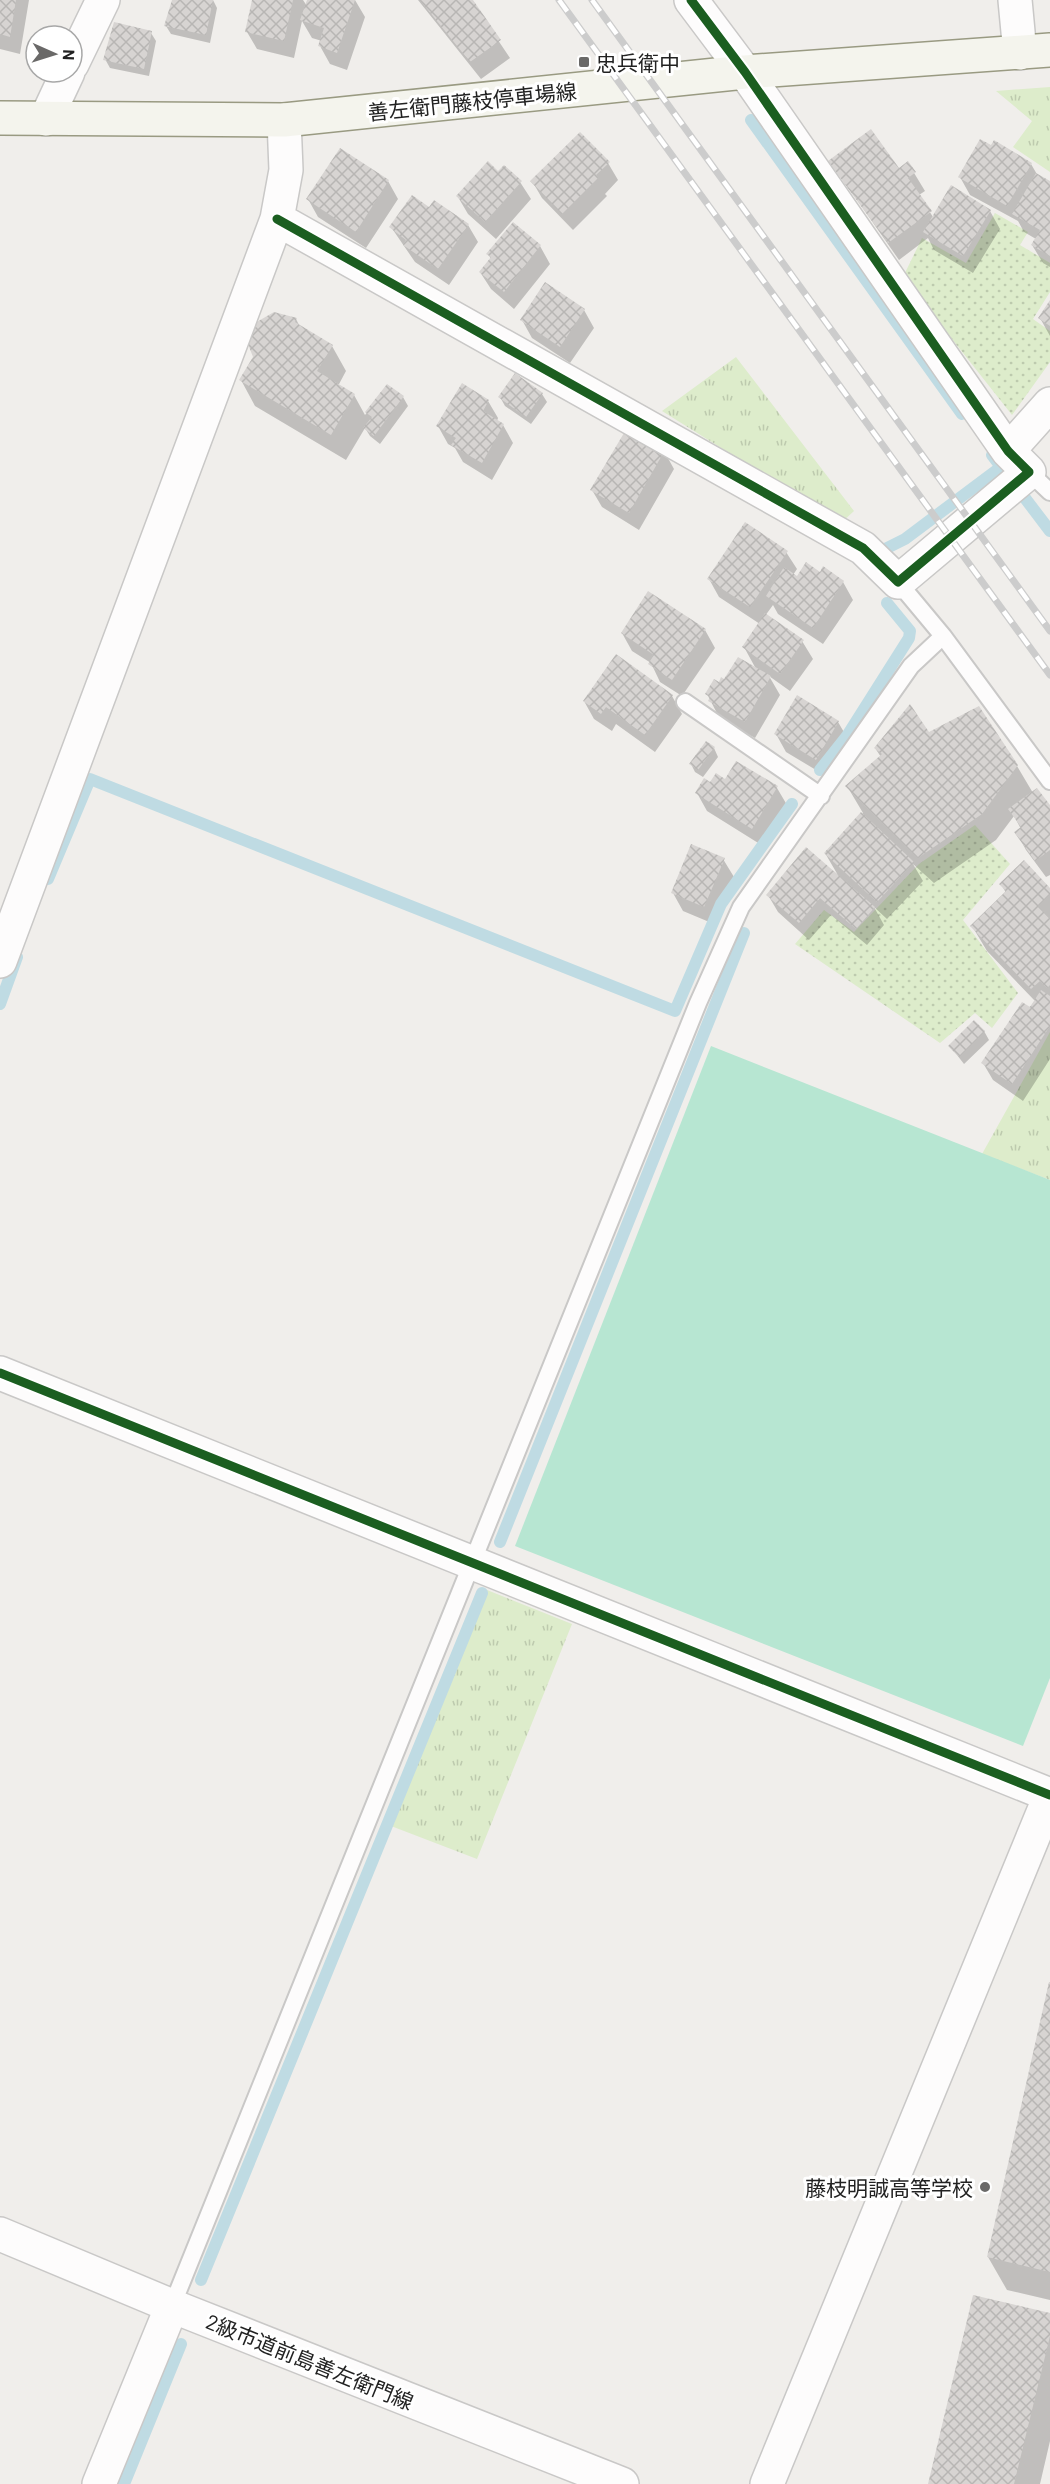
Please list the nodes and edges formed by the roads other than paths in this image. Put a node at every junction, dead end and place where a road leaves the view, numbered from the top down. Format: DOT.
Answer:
graph roads {
  1 [pos="103,0"];
  2 [pos="692,0"];
  3 [pos="1015,0"];
  4 [pos="84,39"];
  5 [pos="1035,52"];
  6 [pos="745,72"];
  7 [pos="62,84"];
  8 [pos="0,117"];
  9 [pos="46,119"];
  10 [pos="284,120"];
  11 [pos="277,219"];
  12 [pos="1050,404"];
  13 [pos="1023,478"];
  14 [pos="898,582"];
  15 [pos="943,636"];
  16 [pos="685,702"];
  17 [pos="1050,781"];
  18 [pos="821,796"];
  19 [pos="0,961"];
  20 [pos="0,1373"];
  21 [pos="472,1562"];
  22 [pos="1050,1796"];
  23 [pos="0,2234"];
  24 [pos="172,2306"];
  25 [pos="99,2484"];
  26 [pos="622,2484"];
  27 [pos="767,2484"];
  1 -- 4 [label="street"];
  2 -- 6 [label="street"];
  3 -- 5 [label="street"];
  5 -- 6 [label="main road, 善左衛門藤枝停車場線"];
  6 -- 10 [label="main road, 善左衛門藤枝停車場線"];
  6 -- 13 [label="street"];
  7 -- 9 [label="street"];
  8 -- 9 [label="main road, 善左衛門藤枝停車場線"];
  9 -- 10 [label="main road, 善左衛門藤枝停車場線"];
  10 -- 11 [label="street"];
  11 -- 14 [label="street"];
  11 -- 19 [label="street"];
  12 -- 13 [label="street"];
  13 -- 14 [label="street"];
  14 -- 15 [label="lane"];
  15 -- 17 [label="lane"];
  15 -- 18 [label="lane"];
  16 -- 18 [label="lane"];
  18 -- 21 [label="lane"];
  20 -- 21 [label="street"];
  21 -- 22 [label="street"];
  21 -- 24 [label="lane"];
  22 -- 27 [label="street"];
  23 -- 24 [label="street, 2級市道前島善左衛門線"];
  24 -- 25 [label="street"];
  24 -- 26 [label="street, 2級市道前島善左衛門線"];
}
